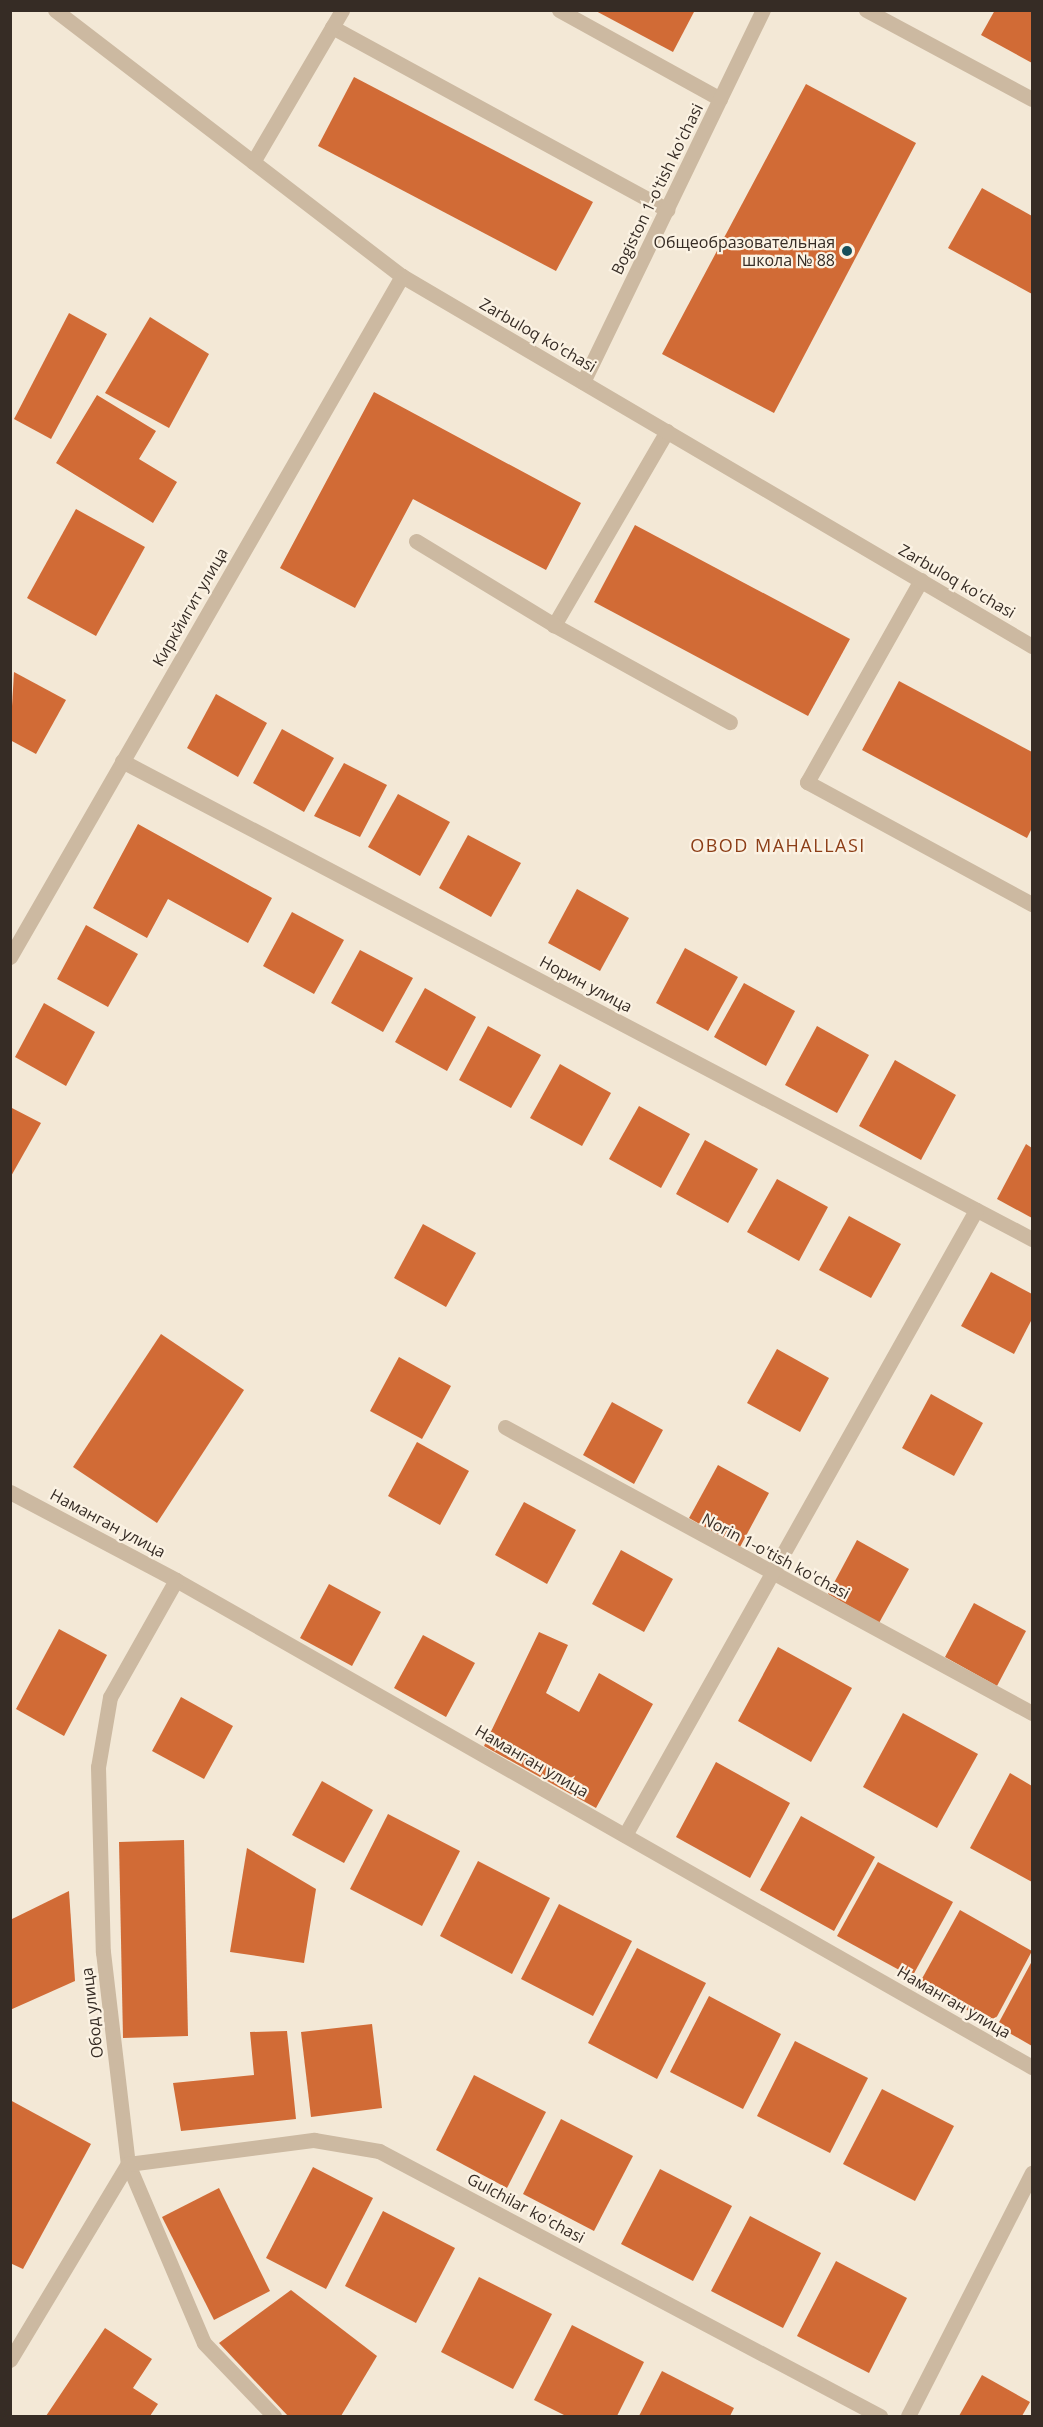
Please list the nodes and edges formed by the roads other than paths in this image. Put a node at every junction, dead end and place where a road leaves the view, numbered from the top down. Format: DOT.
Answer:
graph roads {
  1 [pos="55,10"];
  2 [pos="342,10"];
  3 [pos="559,10"];
  4 [pos="763,10"];
  5 [pos="866,10"];
  6 [pos="332,27"];
  7 [pos="720,99"];
  8 [pos="1032,99"];
  9 [pos="253,162"];
  10 [pos="667,210"];
  11 [pos="402,276"];
  12 [pos="583,382"];
  13 [pos="667,431"];
  14 [pos="416,541"];
  15 [pos="921,580"];
  16 [pos="554,625"];
  17 [pos="1032,646"];
  18 [pos="730,722"];
  19 [pos="122,761"];
  20 [pos="1032,904"];
  21 [pos="10,957"];
  22 [pos="976,1209"];
  23 [pos="1032,1239"];
  24 [pos="505,1427"];
  25 [pos="10,1492"];
  26 [pos="770,1575"];
  27 [pos="176,1580"];
  28 [pos="1032,1713"];
  29 [pos="625,1835"];
  30 [pos="1032,2067"];
  31 [pos="128,2164"];
  32 [pos="1032,2173"];
  33 [pos="10,2360"];
  34 [pos="274,2416"];
  35 [pos="880,2416"];
  36 [pos="908,2416"];
  1 -- 9 [label="street, Zarbuloq ko'chasi"];
  2 -- 6 [label="street"];
  3 -- 7 [label="street"];
  4 -- 7 [label="street, Bogiston 1-o'tish ko'chasi"];
  5 -- 8 [label="street"];
  6 -- 9 [label="street"];
  6 -- 10 [label="street"];
  7 -- 10 [label="street, Bogiston 1-o'tish ko'chasi"];
  9 -- 11 [label="street, Zarbuloq ko'chasi"];
  10 -- 12 [label="street, Bogiston 1-o'tish ko'chasi"];
  11 -- 12 [label="street, Zarbuloq ko'chasi"];
  11 -- 19 [label="street, Киркйигит улица"];
  12 -- 13 [label="street, Zarbuloq ko'chasi"];
  13 -- 15 [label="street, Zarbuloq ko'chasi"];
  13 -- 16 [label="street"];
  14 -- 16 [label="street"];
  15 -- 17 [label="street, Zarbuloq ko'chasi"];
  15 -- 20 [label="street"];
  16 -- 18 [label="street"];
  19 -- 21 [label="street, Киркйигит улица"];
  19 -- 22 [label="street, Норин улица"];
  22 -- 23 [label="street, Норин улица"];
  22 -- 26 [label="street"];
  24 -- 26 [label="street, Norin 1-o'tish ko'chasi"];
  25 -- 27 [label="street, Наманган улица"];
  26 -- 28 [label="street, Norin 1-o'tish ko'chasi"];
  26 -- 29 [label="street"];
  27 -- 29 [label="street, Наманган улица"];
  27 -- 31 [label="street, Обод улица"];
  29 -- 30 [label="street, Наманган улица"];
  31 -- 33 [label="street"];
  31 -- 34 [label="street, Обод улица"];
  31 -- 35 [label="street, Gulchilar ko'chasi"];
  32 -- 36 [label="street"];
}
